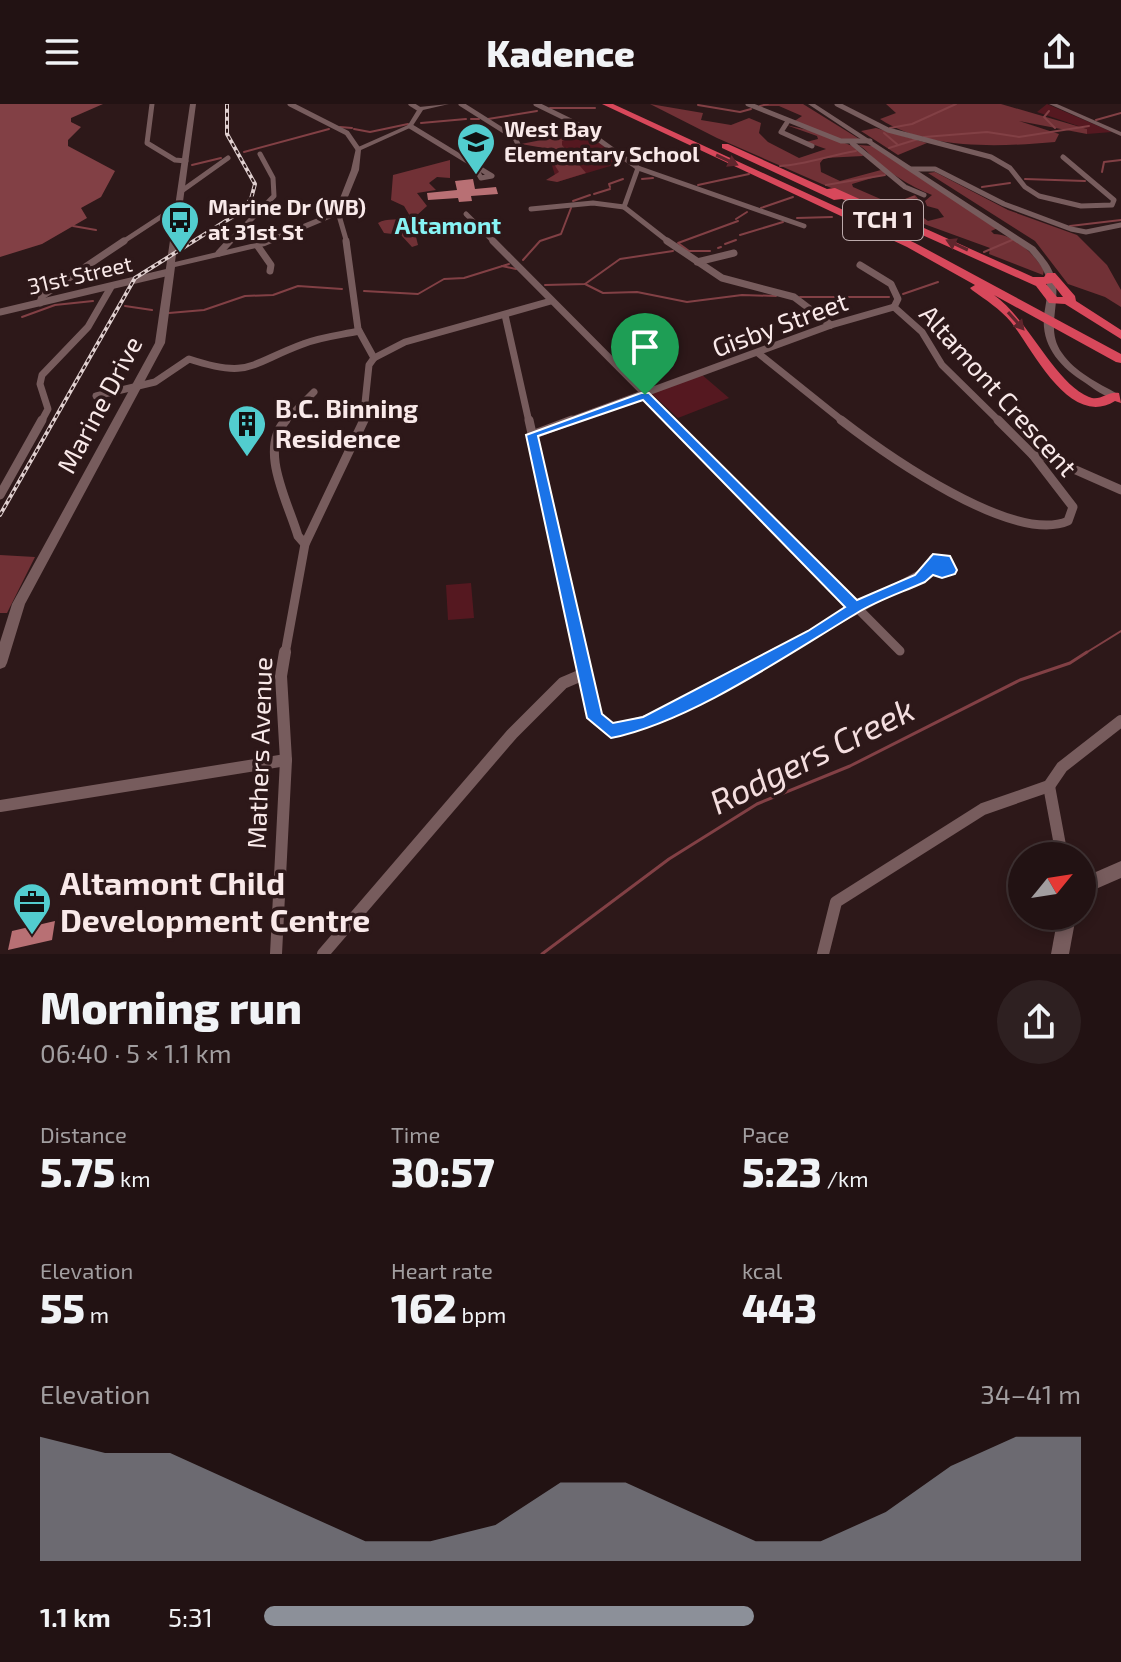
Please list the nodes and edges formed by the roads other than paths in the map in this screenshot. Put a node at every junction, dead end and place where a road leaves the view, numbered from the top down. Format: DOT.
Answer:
graph roads {
  1 [pos="152,104"];
  2 [pos="193,104"];
  3 [pos="290,104"];
  4 [pos="411,104"];
  5 [pos="446,104"];
  6 [pos="461,104"];
  7 [pos="536,104"];
  8 [pos="606,104"];
  9 [pos="629,104"];
  10 [pos="748,104"];
  11 [pos="811,104"];
  12 [pos="837,104"];
  13 [pos="1052,104"];
  14 [pos="419,109"];
  15 [pos="788,121"];
  16 [pos="410,126"];
  17 [pos="1121,134"];
  18 [pos="870,141"];
  19 [pos="852,143"];
  20 [pos="812,146"];
  21 [pos="727,147"];
  22 [pos="358,149"];
  23 [pos="522,153"];
  24 [pos="260,154"];
  25 [pos="1063,157"];
  26 [pos="228,158"];
  27 [pos="186,161"];
  28 [pos="638,168"];
  29 [pos="476,169"];
  30 [pos="912,169"];
  31 [pos="780,184"];
  32 [pos="183,190"];
  33 [pos="924,195"];
  34 [pos="179,205"];
  35 [pos="624,207"];
  36 [pos="531,209"];
  37 [pos="338,212"];
  38 [pos="466,214"];
  39 [pos="1121,225"];
  40 [pos="804,226"];
  41 [pos="257,245"];
  42 [pos="219,253"];
  43 [pos="734,253"];
  44 [pos="172,254"];
  45 [pos="194,258"];
  46 [pos="697,262"];
  47 [pos="860,265"];
  48 [pos="169,269"];
  49 [pos="270,271"];
  50 [pos="1051,275"];
  51 [pos="1027,278"];
  52 [pos="111,287"];
  53 [pos="1053,300"];
  54 [pos="551,301"];
  55 [pos="40,303"];
  56 [pos="894,307"];
  57 [pos="0,312"];
  58 [pos="1087,313"];
  59 [pos="505,315"];
  60 [pos="831,325"];
  61 [pos="359,331"];
  62 [pos="1121,335"];
  63 [pos="1121,351"];
  64 [pos="758,353"];
  65 [pos="374,358"];
  66 [pos="1121,359"];
  67 [pos="136,387"];
  68 [pos="314,392"];
  69 [pos="645,395"];
  70 [pos="96,396"];
  71 [pos="1118,398"];
  72 [pos="532,435"];
  73 [pos="1033,455"];
  74 [pos="1121,490"];
  75 [pos="0,495"];
  76 [pos="305,544"];
  77 [pos="932,568"];
  78 [pos="855,607"];
  79 [pos="900,651"];
  80 [pos="0,663"];
  81 [pos="584,674"];
  82 [pos="1121,721"];
  83 [pos="286,760"];
  84 [pos="1049,786"];
  85 [pos="0,806"];
  86 [pos="1059,842"];
  87 [pos="1121,869"];
  88 [pos="1096,881"];
  89 [pos="1064,930"];
  90 [pos="275,949"];
  91 [pos="323,954"];
  92 [pos="823,954"];
  93 [pos="1060,954"];
  1 -- 27 [label="street"];
  2 -- 27 [label="street, Marine Drive"];
  3 -- 22 [label="street"];
  4 -- 14 [label="street"];
  5 -- 14 [label="street"];
  6 -- 23 [label="street"];
  7 -- 28 [label="street"];
  8 -- 31 [label="highway, TCH 1, one-way"];
  9 -- 21 [label="highway, TCH 1"];
  10 -- 15 [label="street"];
  11 -- 18 [label="street"];
  12 -- 25 [label="street"];
  13 -- 17 [label="street"];
  14 -- 16 [label="street"];
  15 -- 19 [label="street"];
  15 -- 20 [label="street"];
  16 -- 22 [label="street"];
  16 -- 29 [label="street"];
  18 -- 19 [label="street"];
  18 -- 30 [label="street"];
  19 -- 33 [label="street"];
  51 -- 21 [label="highway, one-way"];
  21 -- 63 [label="highway, TCH 1"];
  22 -- 37 [label="street"];
  24 -- 42 [label="street"];
  26 -- 32 [label="street"];
  27 -- 32 [label="street, Marine Drive"];
  28 -- 35 [label="street"];
  28 -- 40 [label="street"];
  30 -- 39 [label="street"];
  30 -- 50 [label="street"];
  31 -- 66 [label="highway, TCH 1"];
  31 -- 71 [label="highway, one-way"];
  32 -- 34 [label="street, Marine Drive"];
  34 -- 44 [label="street, Marine Drive"];
  34 -- 55 [label="street"];
  35 -- 36 [label="street"];
  35 -- 46 [label="street"];
  37 -- 41 [label="street, 31st Street"];
  37 -- 61 [label="street"];
  38 -- 54 [label="street"];
  41 -- 42 [label="street, 31st Street"];
  41 -- 49 [label="street"];
  42 -- 45 [label="street, 31st Street"];
  43 -- 46 [label="street"];
  44 -- 45 [label="street"];
  44 -- 48 [label="street, Marine Drive"];
  45 -- 48 [label="street, 31st Street"];
  46 -- 60 [label="street"];
  47 -- 56 [label="street, Gisby Street"];
  48 -- 52 [label="street, 31st Street"];
  48 -- 67 [label="street, Marine Drive"];
  50 -- 51 [label="highway"];
  50 -- 53 [label="street"];
  50 -- 58 [label="highway"];
  51 -- 53 [label="highway"];
  52 -- 55 [label="street, 31st Street"];
  52 -- 75 [label="street"];
  53 -- 58 [label="highway"];
  53 -- 71 [label="street"];
  54 -- 59 [label="street"];
  54 -- 69 [label="street"];
  55 -- 57 [label="street, 31st Street"];
  56 -- 60 [label="street, Gisby Street"];
  56 -- 73 [label="street, Altamont Crescent"];
  58 -- 62 [label="highway"];
  59 -- 65 [label="street"];
  59 -- 72 [label="street"];
  60 -- 64 [label="street, Gisby Street"];
  61 -- 65 [label="street"];
  61 -- 67 [label="street"];
  64 -- 69 [label="street, Gisby Street"];
  64 -- 73 [label="street, Altamont Crescent"];
  65 -- 76 [label="street, Mathers Avenue"];
  67 -- 70 [label="street"];
  67 -- 80 [label="street, Marine Drive"];
  68 -- 76 [label="street"];
  69 -- 72 [label="street, Gisby Street"];
  69 -- 78 [label="street"];
  72 -- 81 [label="street"];
  73 -- 74 [label="street"];
  76 -- 83 [label="street, Mathers Avenue"];
  77 -- 78 [label="street"];
  78 -- 79 [label="street"];
  78 -- 81 [label="street"];
  81 -- 91 [label="street"];
  82 -- 84 [label="street"];
  83 -- 85 [label="street"];
  83 -- 90 [label="street, Mathers Avenue"];
  84 -- 86 [label="street"];
  84 -- 92 [label="street"];
  87 -- 88 [label="street"];
  89 -- 93 [label="street"];
}
